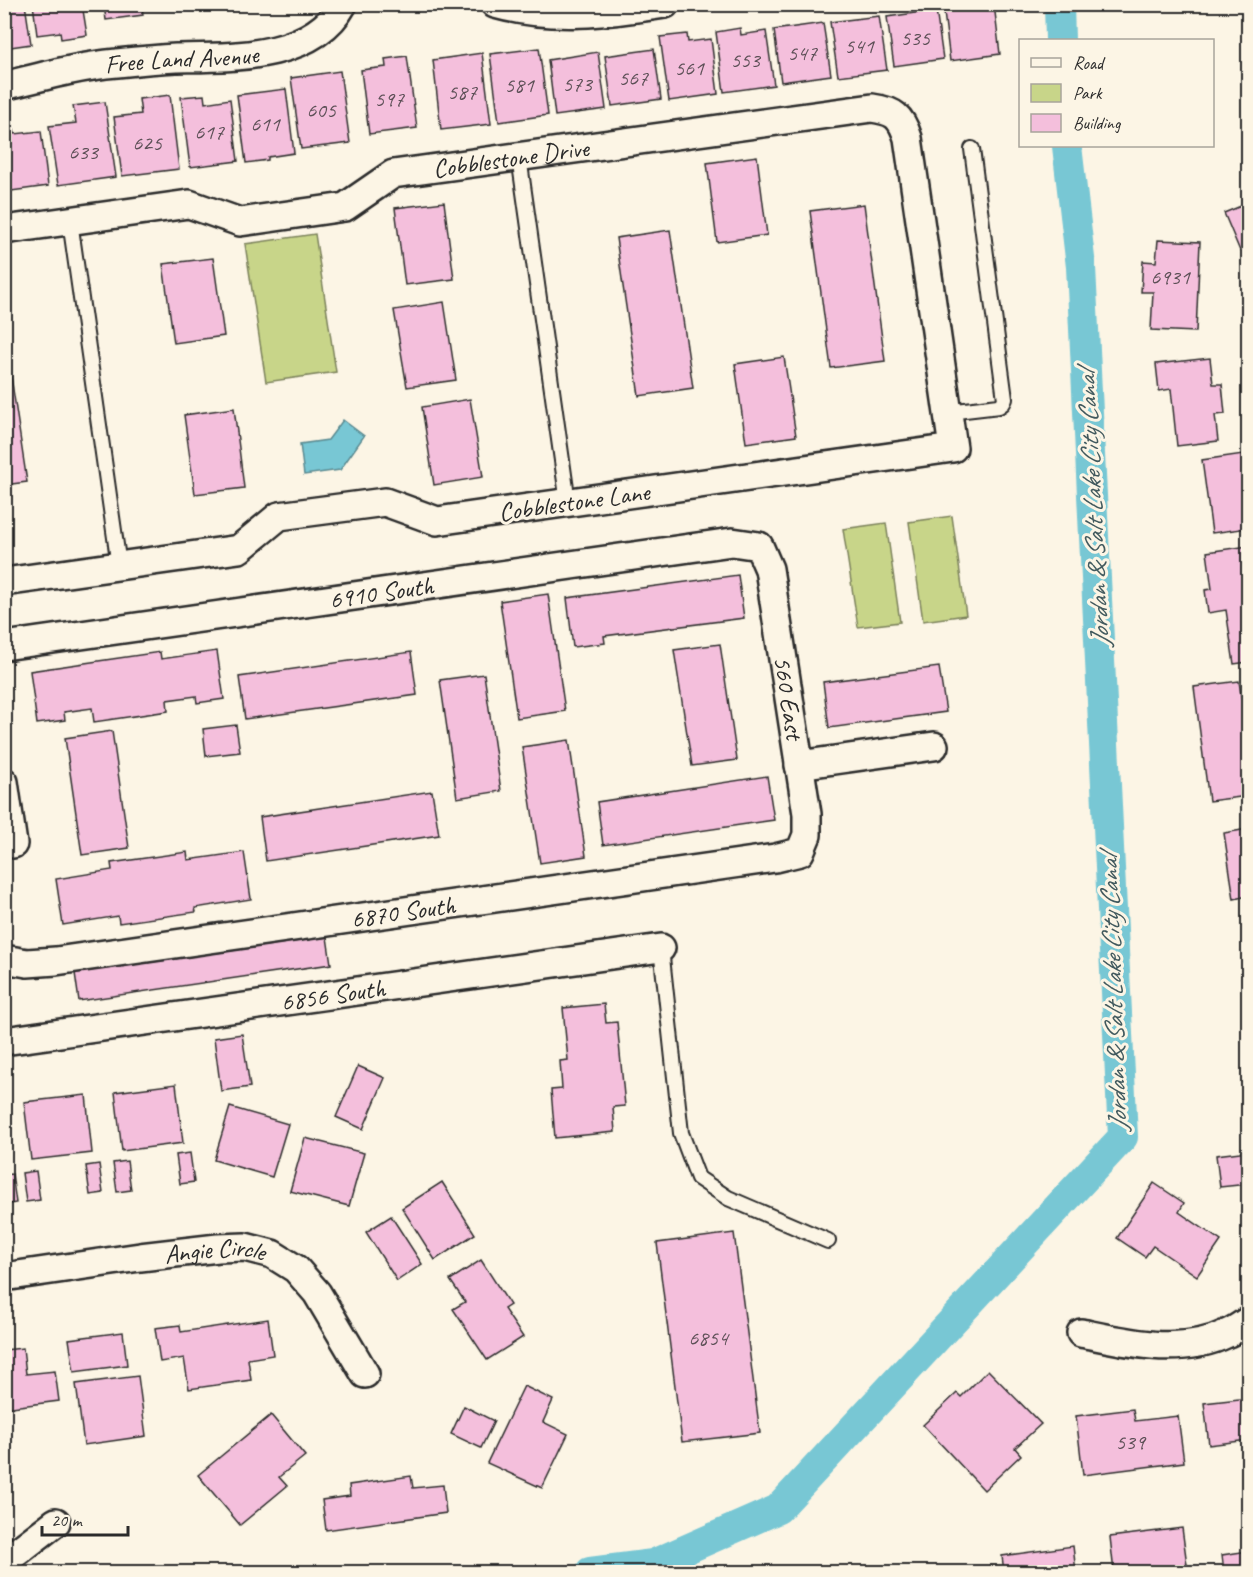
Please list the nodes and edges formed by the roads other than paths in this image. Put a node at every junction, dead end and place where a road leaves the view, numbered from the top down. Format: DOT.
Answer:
graph roads {
  1 [pos="343,4"];
  2 [pos="495,4"];
  3 [pos="665,4"];
  4 [pos="4,86"];
  5 [pos="972,149"];
  6 [pos="519,157"];
  7 [pos="70,221"];
  8 [pos="4,230"];
  9 [pos="924,244"];
  10 [pos="948,412"];
  11 [pos="568,503"];
  12 [pos="759,546"];
  13 [pos="120,566"];
  14 [pos="4,582"];
  15 [pos="4,646"];
  16 [pos="934,746"];
  17 [pos="799,765"];
  18 [pos="4,782"];
  19 [pos="13,844"];
  20 [pos="800,852"];
  21 [pos="661,948"];
  22 [pos="4,959"];
  23 [pos="4,1041"];
  24 [pos="828,1241"];
  25 [pos="4,1277"];
  26 [pos="1248,1321"];
  27 [pos="1081,1333"];
  28 [pos="365,1374"];
  29 [pos="56,1522"];
  30 [pos="4,1562"];
  1 -- 4 [label="street, Free Land Avenue"];
  2 -- 3 [label="street"];
  5 -- 10 [label="lane"];
  6 -- 7 [label="street, Cobblestone Drive"];
  6 -- 9 [label="street, Cobblestone Drive"];
  6 -- 11 [label="lane"];
  7 -- 8 [label="street, Cobblestone Drive"];
  7 -- 13 [label="lane"];
  9 -- 10 [label="street, Cobblestone Lane"];
  10 -- 11 [label="street, Cobblestone Lane"];
  11 -- 13 [label="street, Cobblestone Lane"];
  12 -- 15 [label="street, 6910 South"];
  12 -- 17 [label="street, 560 East"];
  13 -- 14 [label="street, Cobblestone Lane"];
  16 -- 17 [label="street"];
  17 -- 20 [label="street, 560 East"];
  18 -- 19 [label="street"];
  20 -- 22 [label="street, 6870 South"];
  21 -- 23 [label="street, 6856 South"];
  21 -- 24 [label="lane"];
  25 -- 28 [label="street, Angie Circle"];
  26 -- 27 [label="street"];
  29 -- 30 [label="street"];
}
